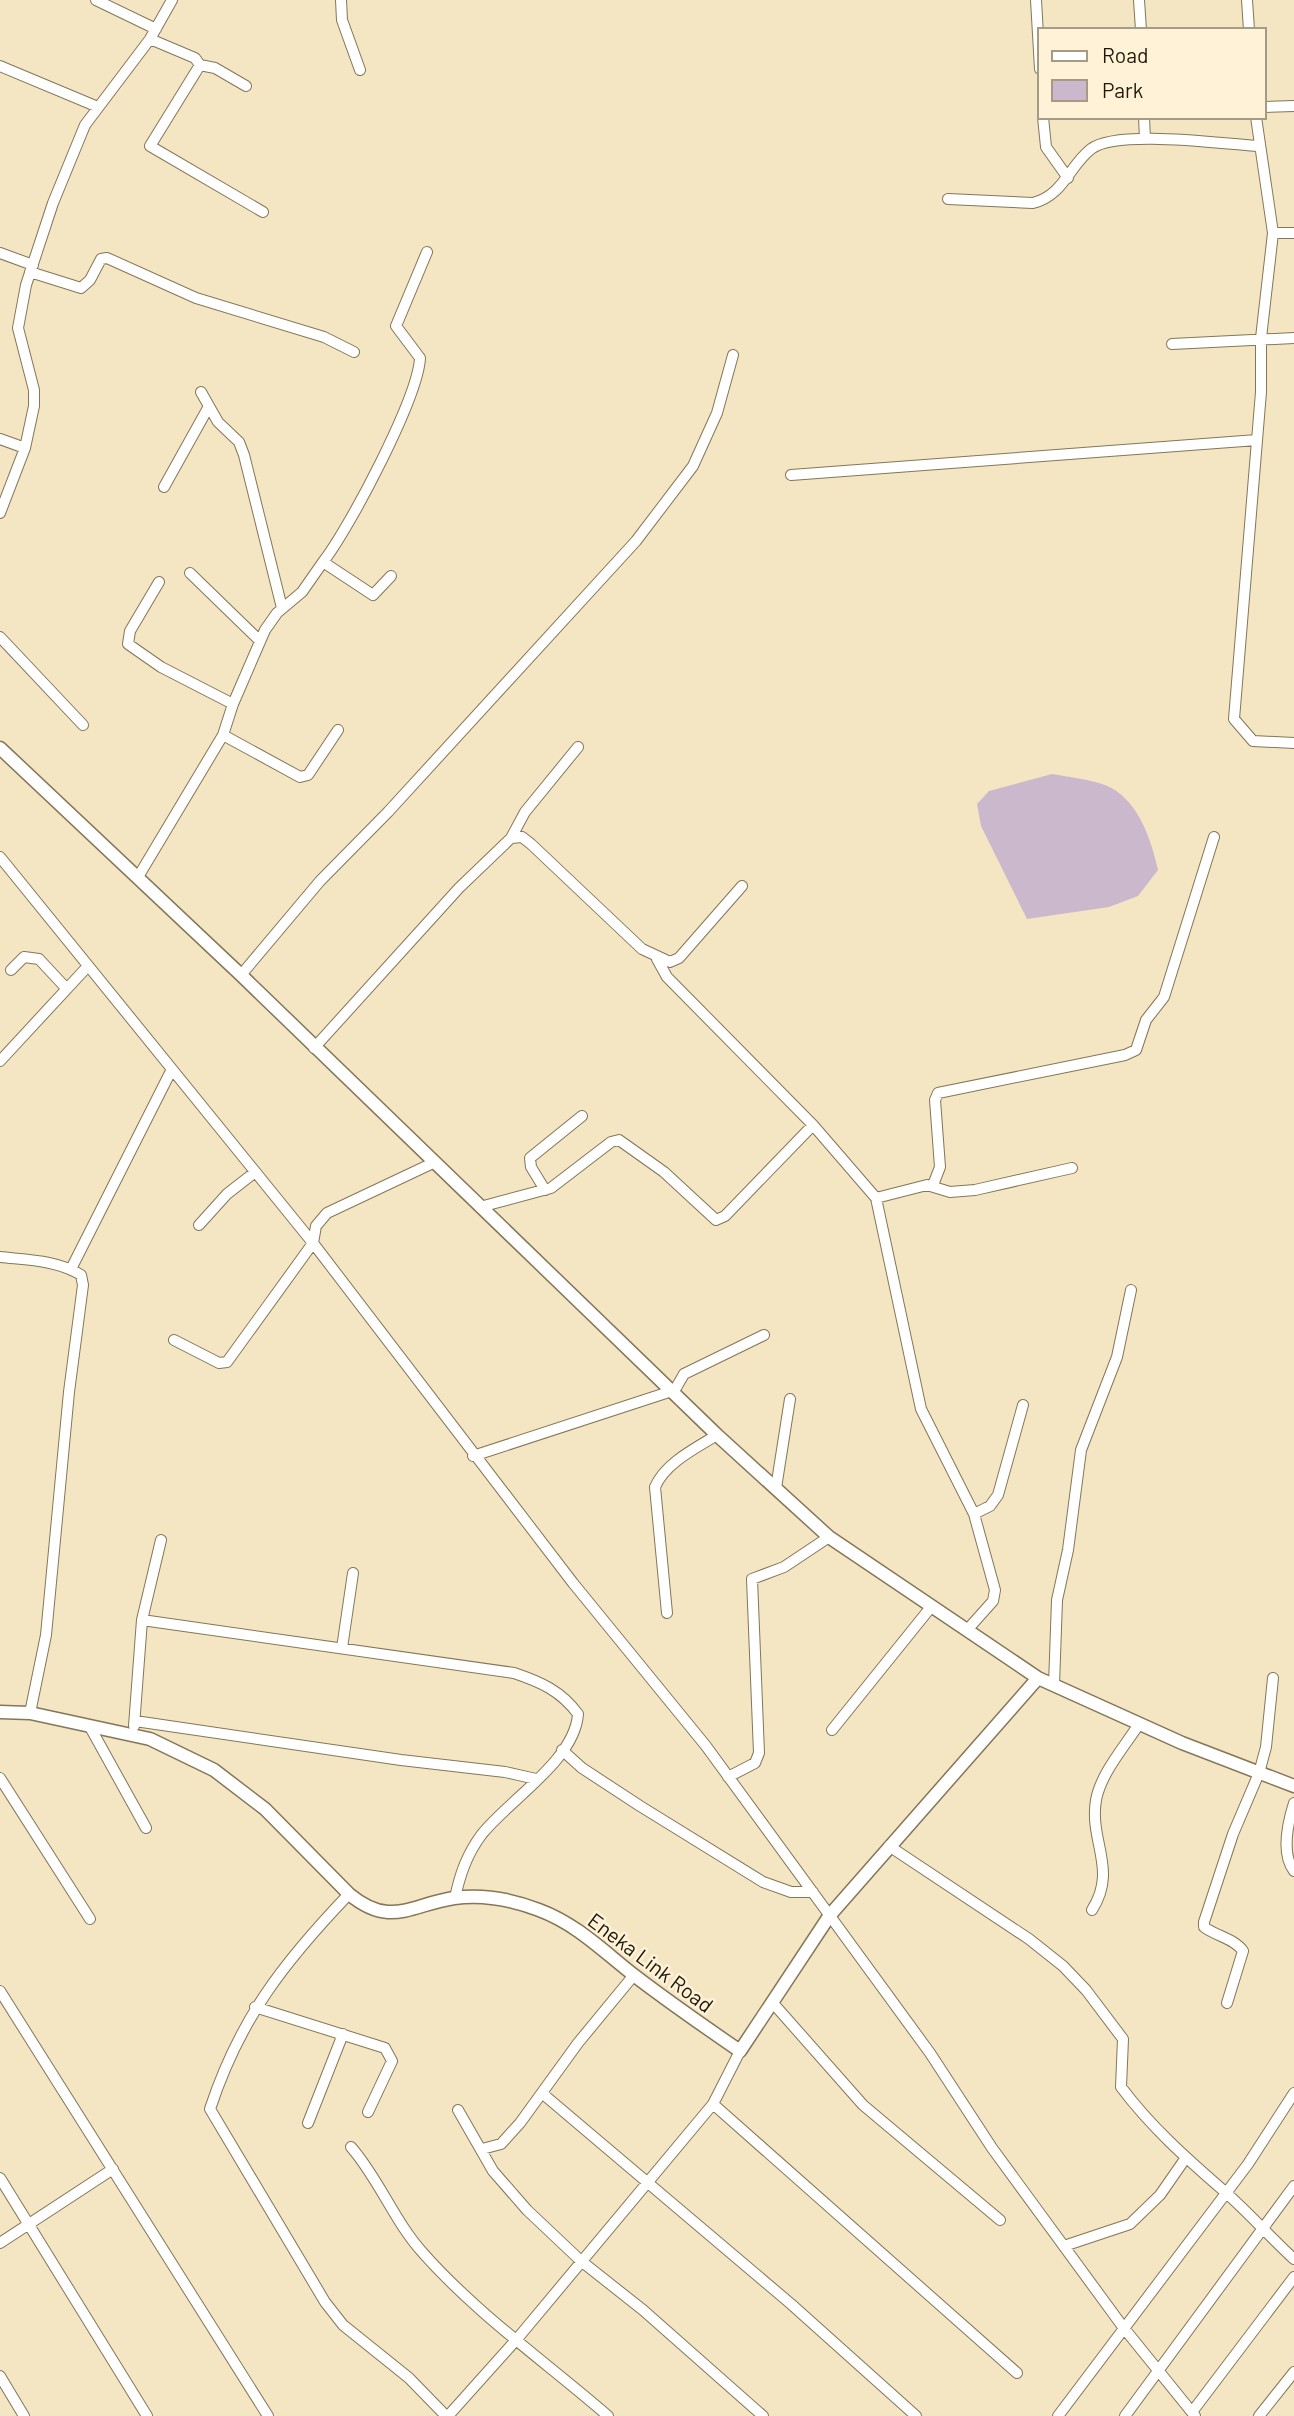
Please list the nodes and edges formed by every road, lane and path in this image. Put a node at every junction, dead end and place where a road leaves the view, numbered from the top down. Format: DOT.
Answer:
graph roads {
  1 [pos="96,0"];
  2 [pos="172,0"];
  3 [pos="341,0"];
  4 [pos="1036,0"];
  5 [pos="1139,0"];
  6 [pos="1247,0"];
  7 [pos="1140,28"];
  8 [pos="1249,28"];
  9 [pos="153,34"];
  10 [pos="1038,34"];
  11 [pos="200,65"];
  12 [pos="0,66"];
  13 [pos="360,70"];
  14 [pos="246,86"];
  15 [pos="1294,106"];
  16 [pos="97,107"];
  17 [pos="1266,107"];
  18 [pos="1043,119"];
  19 [pos="1144,119"];
  20 [pos="1256,119"];
  21 [pos="1145,139"];
  22 [pos="1258,146"];
  23 [pos="1068,178"];
  24 [pos="948,199"];
  25 [pos="263,212"];
  26 [pos="1273,233"];
  27 [pos="1294,233"];
  28 [pos="427,252"];
  29 [pos="0,253"];
  30 [pos="32,268"];
  31 [pos="1261,338"];
  32 [pos="1294,338"];
  33 [pos="1172,344"];
  34 [pos="354,352"];
  35 [pos="733,355"];
  36 [pos="201,392"];
  37 [pos="208,408"];
  38 [pos="0,439"];
  39 [pos="1257,440"];
  40 [pos="25,448"];
  41 [pos="791,475"];
  42 [pos="164,486"];
  43 [pos="0,513"];
  44 [pos="323,562"];
  45 [pos="190,572"];
  46 [pos="391,576"];
  47 [pos="159,582"];
  48 [pos="282,608"];
  49 [pos="0,637"];
  50 [pos="260,641"];
  51 [pos="233,704"];
  52 [pos="83,725"];
  53 [pos="338,730"];
  54 [pos="223,735"];
  55 [pos="1294,743"];
  56 [pos="578,747"];
  57 [pos="0,748"];
  58 [pos="1214,837"];
  59 [pos="511,838"];
  60 [pos="0,857"];
  61 [pos="138,877"];
  62 [pos="742,886"];
  63 [pos="657,959"];
  64 [pos="88,966"];
  65 [pos="11,970"];
  66 [pos="241,975"];
  67 [pos="66,988"];
  68 [pos="314,1048"];
  69 [pos="0,1061"];
  70 [pos="172,1069"];
  71 [pos="582,1116"];
  72 [pos="813,1125"];
  73 [pos="433,1163"];
  74 [pos="1073,1168"];
  75 [pos="254,1173"];
  76 [pos="933,1185"];
  77 [pos="545,1190"];
  78 [pos="876,1198"];
  79 [pos="480,1207"];
  80 [pos="199,1225"];
  81 [pos="313,1243"];
  82 [pos="0,1257"];
  83 [pos="71,1269"];
  84 [pos="1130,1290"];
  85 [pos="764,1335"];
  86 [pos="174,1340"];
  87 [pos="673,1392"];
  88 [pos="790,1399"];
  89 [pos="1023,1405"];
  90 [pos="717,1435"];
  91 [pos="473,1456"];
  92 [pos="776,1488"];
  93 [pos="974,1514"];
  94 [pos="829,1537"];
  95 [pos="161,1540"];
  96 [pos="353,1573"];
  97 [pos="931,1607"];
  98 [pos="667,1613"];
  99 [pos="142,1620"];
  100 [pos="968,1629"];
  101 [pos="342,1648"];
  102 [pos="1038,1678"];
  103 [pos="1273,1678"];
  104 [pos="1054,1685"];
  105 [pos="0,1712"];
  106 [pos="30,1713"];
  107 [pos="135,1721"];
  108 [pos="1139,1724"];
  109 [pos="90,1727"];
  110 [pos="832,1730"];
  111 [pos="133,1735"];
  112 [pos="562,1751"];
  113 [pos="1259,1773"];
  114 [pos="728,1777"];
  115 [pos="0,1778"];
  116 [pos="536,1779"];
  117 [pos="1294,1786"];
  118 [pos="1294,1803"];
  119 [pos="146,1828"];
  120 [pos="889,1846"];
  121 [pos="1294,1871"];
  122 [pos="813,1892"];
  123 [pos="349,1894"];
  124 [pos="454,1898"];
  125 [pos="1092,1910"];
  126 [pos="830,1915"];
  127 [pos="90,1919"];
  128 [pos="634,1975"];
  129 [pos="0,1991"];
  130 [pos="772,2002"];
  131 [pos="1227,2003"];
  132 [pos="255,2007"];
  133 [pos="343,2034"];
  134 [pos="740,2051"];
  135 [pos="1294,2093"];
  136 [pos="543,2094"];
  137 [pos="713,2104"];
  138 [pos="458,2110"];
  139 [pos="368,2112"];
  140 [pos="308,2123"];
  141 [pos="351,2147"];
  142 [pos="482,2149"];
  143 [pos="1185,2159"];
  144 [pos="113,2169"];
  145 [pos="0,2178"];
  146 [pos="648,2180"];
  147 [pos="1294,2186"];
  148 [pos="1226,2193"];
  149 [pos="1000,2220"];
  150 [pos="29,2225"];
  151 [pos="1262,2229"];
  152 [pos="0,2243"];
  153 [pos="1065,2246"];
  154 [pos="1294,2259"];
  155 [pos="580,2261"];
  156 [pos="1294,2277"];
  157 [pos="1123,2327"];
  158 [pos="517,2339"];
  159 [pos="1159,2371"];
  160 [pos="1294,2372"];
  161 [pos="1017,2373"];
  162 [pos="0,2376"];
  163 [pos="1194,2414"];
  164 [pos="24,2416"];
  165 [pos="147,2416"];
  166 [pos="268,2416"];
  167 [pos="447,2416"];
  168 [pos="608,2416"];
  169 [pos="763,2416"];
  170 [pos="916,2416"];
  171 [pos="1058,2416"];
  172 [pos="1125,2416"];
  173 [pos="1259,2416"];
  1 -- 9 [label="street"];
  2 -- 9 [label="street"];
  3 -- 13 [label="street"];
  4 -- 10 [label="street"];
  5 -- 7 [label="street"];
  6 -- 8 [label="street"];
  9 -- 11 [label="street"];
  9 -- 16 [label="street"];
  11 -- 14 [label="street"];
  11 -- 25 [label="street"];
  12 -- 16 [label="street"];
  15 -- 17 [label="street"];
  16 -- 30 [label="street"];
  18 -- 23 [label="street"];
  19 -- 21 [label="street"];
  20 -- 22 [label="street"];
  21 -- 22 [label="street"];
  21 -- 23 [label="street"];
  22 -- 26 [label="street"];
  23 -- 24 [label="street"];
  26 -- 27 [label="street"];
  26 -- 31 [label="street"];
  28 -- 44 [label="street"];
  29 -- 30 [label="street"];
  30 -- 34 [label="street"];
  30 -- 40 [label="street"];
  31 -- 32 [label="street"];
  31 -- 33 [label="street"];
  31 -- 39 [label="street"];
  35 -- 66 [label="street"];
  36 -- 37 [label="street"];
  37 -- 42 [label="street"];
  37 -- 48 [label="street"];
  38 -- 40 [label="street"];
  39 -- 41 [label="street"];
  39 -- 55 [label="street"];
  40 -- 43 [label="street"];
  44 -- 46 [label="street"];
  44 -- 48 [label="street"];
  45 -- 50 [label="street"];
  47 -- 51 [label="street"];
  48 -- 50 [label="street"];
  49 -- 52 [label="street"];
  50 -- 51 [label="street"];
  51 -- 54 [label="street"];
  53 -- 54 [label="street"];
  54 -- 61 [label="street"];
  56 -- 59 [label="street"];
  57 -- 61 [label="street"];
  58 -- 76 [label="street"];
  59 -- 63 [label="street"];
  59 -- 68 [label="street"];
  60 -- 64 [label="street"];
  61 -- 66 [label="street"];
  62 -- 63 [label="street"];
  63 -- 72 [label="street"];
  64 -- 67 [label="street"];
  64 -- 70 [label="street"];
  65 -- 67 [label="street"];
  66 -- 68 [label="street"];
  67 -- 69 [label="street"];
  68 -- 73 [label="street"];
  70 -- 75 [label="street"];
  70 -- 83 [label="street"];
  71 -- 77 [label="street"];
  72 -- 77 [label="street"];
  72 -- 78 [label="street"];
  73 -- 79 [label="street"];
  73 -- 81 [label="street"];
  74 -- 76 [label="street"];
  75 -- 80 [label="street"];
  75 -- 81 [label="street"];
  76 -- 78 [label="street"];
  77 -- 79 [label="street"];
  78 -- 93 [label="street"];
  79 -- 87 [label="street"];
  81 -- 86 [label="street"];
  81 -- 91 [label="street"];
  82 -- 83 [label="street"];
  83 -- 106 [label="street"];
  84 -- 104 [label="street"];
  85 -- 87 [label="street"];
  87 -- 90 [label="street"];
  87 -- 91 [label="street"];
  88 -- 92 [label="street"];
  89 -- 93 [label="street"];
  90 -- 92 [label="street"];
  90 -- 98 [label="street"];
  91 -- 114 [label="street"];
  92 -- 94 [label="street"];
  93 -- 100 [label="street"];
  94 -- 97 [label="street"];
  94 -- 114 [label="street"];
  95 -- 99 [label="street"];
  96 -- 101 [label="street"];
  97 -- 100 [label="street"];
  97 -- 110 [label="street"];
  99 -- 101 [label="street"];
  99 -- 107 [label="street"];
  100 -- 102 [label="street"];
  101 -- 112 [label="street"];
  102 -- 104 [label="street"];
  102 -- 120 [label="street"];
  103 -- 113 [label="street"];
  104 -- 108 [label="street"];
  105 -- 106 [label="street, Eneka Link Road"];
  106 -- 109 [label="street, Eneka Link Road"];
  107 -- 111 [label="street"];
  107 -- 116 [label="street"];
  108 -- 113 [label="street"];
  108 -- 125 [label="street"];
  109 -- 111 [label="street, Eneka Link Road"];
  109 -- 119 [label="street"];
  111 -- 123 [label="street, Eneka Link Road"];
  112 -- 116 [label="street"];
  112 -- 122 [label="street"];
  113 -- 117 [label="street"];
  113 -- 131 [label="street"];
  114 -- 122 [label="street"];
  115 -- 127 [label="street"];
  116 -- 124 [label="street"];
  118 -- 121 [label="street"];
  120 -- 126 [label="street"];
  120 -- 143 [label="street"];
  122 -- 126 [label="street"];
  123 -- 124 [label="street, Eneka Link Road"];
  123 -- 132 [label="street"];
  124 -- 128 [label="street, Eneka Link Road"];
  126 -- 130 [label="street"];
  126 -- 153 [label="street"];
  128 -- 134 [label="street, Eneka Link Road"];
  128 -- 136 [label="street"];
  129 -- 144 [label="street"];
  130 -- 134 [label="street"];
  130 -- 149 [label="street"];
  132 -- 133 [label="street"];
  132 -- 167 [label="street"];
  133 -- 139 [label="street"];
  133 -- 140 [label="street"];
  134 -- 137 [label="street"];
  135 -- 148 [label="street"];
  136 -- 142 [label="street"];
  136 -- 146 [label="street"];
  137 -- 146 [label="street"];
  137 -- 161 [label="street"];
  138 -- 142 [label="street"];
  141 -- 158 [label="street"];
  142 -- 155 [label="street"];
  143 -- 148 [label="street"];
  143 -- 153 [label="street"];
  144 -- 150 [label="street"];
  144 -- 166 [label="street"];
  145 -- 150 [label="street"];
  146 -- 155 [label="street"];
  146 -- 170 [label="street"];
  147 -- 151 [label="street"];
  148 -- 151 [label="street"];
  148 -- 157 [label="street"];
  150 -- 152 [label="street"];
  150 -- 165 [label="street"];
  151 -- 154 [label="street"];
  151 -- 159 [label="street"];
  153 -- 157 [label="street"];
  155 -- 158 [label="street"];
  155 -- 169 [label="street"];
  156 -- 163 [label="street"];
  157 -- 159 [label="street"];
  157 -- 171 [label="street"];
  158 -- 167 [label="street"];
  158 -- 168 [label="street"];
  159 -- 163 [label="street"];
  159 -- 172 [label="street"];
  160 -- 173 [label="street"];
  162 -- 164 [label="street"];
}
